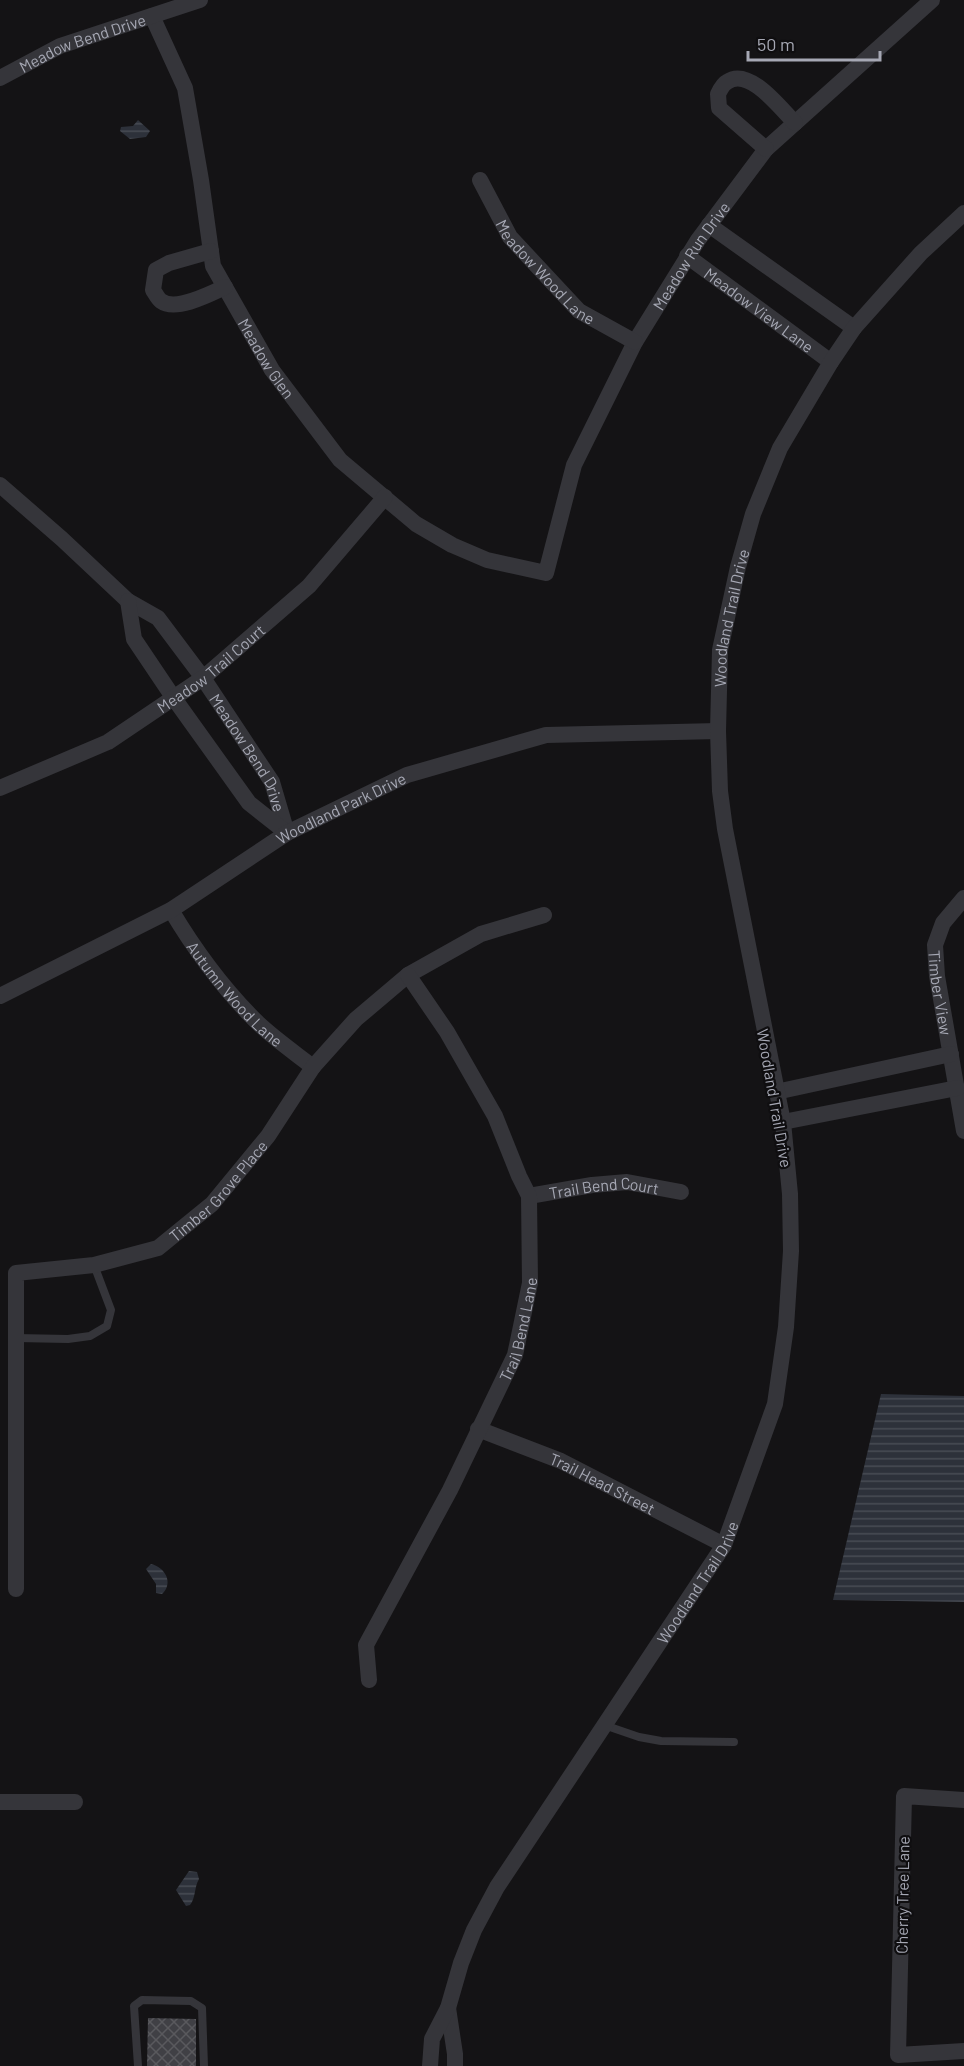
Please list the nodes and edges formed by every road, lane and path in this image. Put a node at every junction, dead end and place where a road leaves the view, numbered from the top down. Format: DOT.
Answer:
graph roads {
  1 [pos="200,0"];
  2 [pos="932,0"];
  3 [pos="152,16"];
  4 [pos="0,78"];
  5 [pos="795,123"];
  6 [pos="766,149"];
  7 [pos="480,180"];
  8 [pos="964,213"];
  9 [pos="709,225"];
  10 [pos="211,251"];
  11 [pos="687,256"];
  12 [pos="225,287"];
  13 [pos="854,328"];
  14 [pos="634,342"];
  15 [pos="831,362"];
  16 [pos="0,485"];
  17 [pos="385,497"];
  18 [pos="546,573"];
  19 [pos="128,601"];
  20 [pos="203,678"];
  21 [pos="173,697"];
  22 [pos="718,731"];
  23 [pos="0,788"];
  24 [pos="288,833"];
  25 [pos="964,898"];
  26 [pos="171,910"];
  27 [pos="544,915"];
  28 [pos="408,975"];
  29 [pos="0,996"];
  30 [pos="951,1054"];
  31 [pos="313,1067"];
  32 [pos="957,1088"];
  33 [pos="776,1092"];
  34 [pos="783,1122"];
  35 [pos="964,1131"];
  36 [pos="681,1192"];
  37 [pos="529,1196"];
  38 [pos="94,1265"];
  39 [pos="16,1338"];
  40 [pos="478,1429"];
  41 [pos="724,1545"];
  42 [pos="16,1589"];
  43 [pos="369,1680"];
  44 [pos="604,1725"];
  45 [pos="734,1742"];
  46 [pos="964,1800"];
  47 [pos="0,1802"];
  48 [pos="75,1802"];
  49 [pos="448,2008"];
  50 [pos="964,2052"];
  51 [pos="898,2060"];
  52 [pos="138,2066"];
  53 [pos="204,2066"];
  54 [pos="430,2066"];
  55 [pos="455,2066"];
  1 -- 3 [label="street, Meadow Bend Drive"];
  2 -- 5 [label="street, Meadow Run Drive"];
  3 -- 4 [label="street, Meadow Bend Drive"];
  3 -- 10 [label="street, Meadow Glen"];
  5 -- 6 [label="street, Meadow Run Drive"];
  5 -- 6 [label="street"];
  6 -- 9 [label="street, Meadow Run Drive"];
  7 -- 14 [label="street, Meadow Wood Lane"];
  8 -- 13 [label="street, Woodland Trail Drive"];
  9 -- 11 [label="street, Meadow Run Drive"];
  9 -- 13 [label="street"];
  10 -- 12 [label="street, Meadow Glen"];
  10 -- 12 [label="street"];
  11 -- 14 [label="street, Meadow Run Drive"];
  11 -- 15 [label="street, Meadow View Lane"];
  12 -- 17 [label="street, Meadow Glen"];
  13 -- 15 [label="street, Woodland Trail Drive"];
  14 -- 18 [label="street, Meadow Run Drive"];
  15 -- 22 [label="street, Woodland Trail Drive"];
  16 -- 19 [label="street, Meadow Bend Drive"];
  17 -- 18 [label="street, Meadow Glen"];
  17 -- 20 [label="street, Meadow Trail Court"];
  19 -- 20 [label="street, Meadow Bend Drive"];
  19 -- 21 [label="street, Meadow Bend Drive"];
  20 -- 21 [label="street, Meadow Trail Court"];
  20 -- 24 [label="street, Meadow Bend Drive"];
  21 -- 23 [label="street, Meadow Trail Court"];
  21 -- 24 [label="street, Meadow Bend Drive"];
  22 -- 24 [label="street, Woodland Park Drive"];
  22 -- 33 [label="street, Woodland Trail Drive"];
  24 -- 26 [label="street, Woodland Park Drive"];
  25 -- 30 [label="street, Timber View"];
  26 -- 29 [label="street, Woodland Park Drive"];
  26 -- 31 [label="street, Autumn Wood Lane"];
  27 -- 28 [label="street, Timber Grove Place"];
  28 -- 31 [label="street, Timber Grove Place"];
  28 -- 37 [label="street, Trail Bend Lane"];
  30 -- 32 [label="street, Timber View"];
  30 -- 33 [label="street"];
  31 -- 38 [label="street, Timber Grove Place"];
  32 -- 34 [label="street"];
  32 -- 35 [label="street, Timber View"];
  33 -- 34 [label="street, Woodland Trail Drive"];
  34 -- 41 [label="street, Woodland Trail Drive"];
  36 -- 37 [label="street, Trail Bend Court"];
  37 -- 40 [label="street, Trail Bend Lane"];
  38 -- 39 [label="street, Timber Grove Place"];
  38 -- 39 [label="lane"];
  39 -- 42 [label="street, Timber Grove Place"];
  40 -- 41 [label="street, Trail Head Street"];
  40 -- 43 [label="street, Trail Bend Lane"];
  41 -- 44 [label="street, Woodland Trail Drive"];
  44 -- 45 [label="lane"];
  44 -- 49 [label="street, Woodland Trail Drive"];
  46 -- 51 [label="street, Cherry Tree Lane"];
  47 -- 48 [label="street"];
  49 -- 54 [label="street, Woodland Trail Drive"];
  49 -- 55 [label="street, Woodland Trail Drive"];
  50 -- 51 [label="street, Cherry Tree Lane"];
  52 -- 53 [label="lane"];
}
